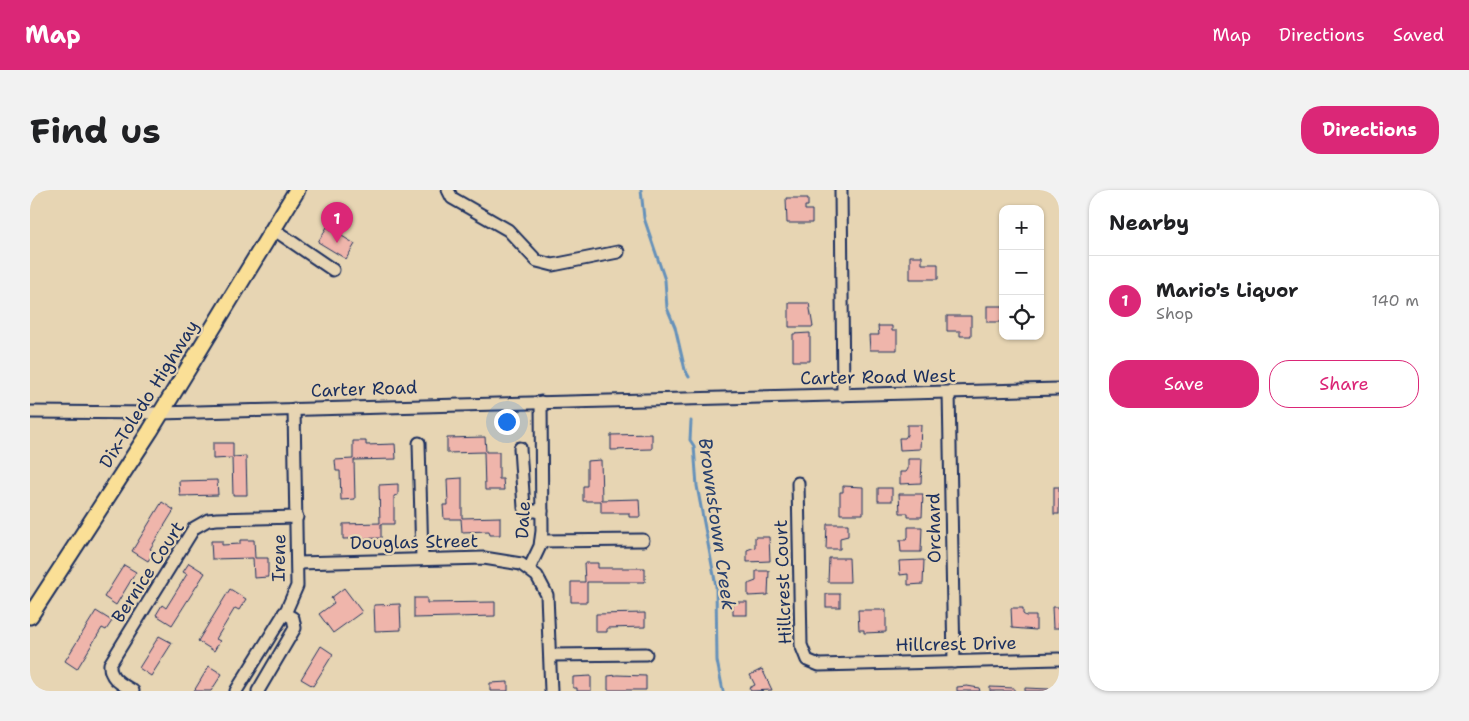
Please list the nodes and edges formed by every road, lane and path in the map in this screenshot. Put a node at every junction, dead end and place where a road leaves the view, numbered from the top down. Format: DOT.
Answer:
graph roads {
  1 [pos="297,190"];
  2 [pos="448,190"];
  3 [pos="841,190"];
  4 [pos="273,229"];
  5 [pos="618,252"];
  6 [pos="334,270"];
  7 [pos="1059,389"];
  8 [pos="949,392"];
  9 [pos="843,395"];
  10 [pos="698,398"];
  11 [pos="541,402"];
  12 [pos="294,409"];
  13 [pos="30,412"];
  14 [pos="160,413"];
  15 [pos="419,443"];
  16 [pos="520,448"];
  17 [pos="798,483"];
  18 [pos="542,511"];
  19 [pos="297,517"];
  20 [pos="643,540"];
  21 [pos="541,541"];
  22 [pos="422,559"];
  23 [pos="298,563"];
  24 [pos="528,569"];
  25 [pos="284,613"];
  26 [pos="30,616"];
  27 [pos="646,654"];
  28 [pos="551,655"];
  29 [pos="1059,659"];
  30 [pos="954,662"];
  31 [pos="854,664"];
  32 [pos="133,691"];
  33 [pos="236,691"];
  34 [pos="258,691"];
  35 [pos="551,691"];
  1 -- 4 [label="main road, Dix-Toledo Highway"];
  2 -- 5 [label="street"];
  3 -- 9 [label="street"];
  4 -- 6 [label="street"];
  4 -- 14 [label="main road, Dix-Toledo Highway"];
  7 -- 8 [label="street, Carter Road West"];
  8 -- 9 [label="street, Carter Road West"];
  8 -- 30 [label="street, Orchard"];
  9 -- 10 [label="street, Carter Road West"];
  10 -- 11 [label="street, Carter Road"];
  11 -- 12 [label="street, Carter Road"];
  11 -- 18 [label="street, Dale"];
  12 -- 14 [label="street, Carter Road"];
  12 -- 19 [label="street, Irene"];
  13 -- 14 [label="street, Carter Road"];
  14 -- 26 [label="main road, Dix-Toledo Highway"];
  15 -- 22 [label="street"];
  16 -- 18 [label="street"];
  17 -- 31 [label="street, Hillcrest Court"];
  18 -- 21 [label="street, Dale"];
  19 -- 23 [label="street, Irene"];
  19 -- 32 [label="street, Bernice Court"];
  20 -- 21 [label="street"];
  21 -- 24 [label="street, Dale"];
  22 -- 23 [label="street, Douglas Street"];
  22 -- 24 [label="street, Douglas Street"];
  23 -- 25 [label="street, Irene"];
  24 -- 28 [label="street"];
  25 -- 33 [label="street, Irene"];
  25 -- 34 [label="street"];
  27 -- 28 [label="street"];
  28 -- 35 [label="street"];
  29 -- 30 [label="street, Hillcrest Drive"];
  30 -- 31 [label="street, Hillcrest Drive"];
}
